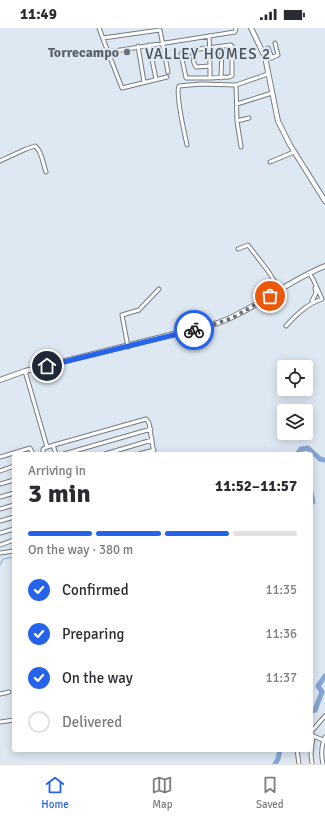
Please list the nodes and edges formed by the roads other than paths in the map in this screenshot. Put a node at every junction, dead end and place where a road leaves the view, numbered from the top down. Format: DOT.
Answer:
graph roads {
  1 [pos="99,28"];
  2 [pos="236,28"];
  3 [pos="251,28"];
  4 [pos="209,36"];
  5 [pos="103,38"];
  6 [pos="163,42"];
  7 [pos="275,43"];
  8 [pos="149,45"];
  9 [pos="138,46"];
  10 [pos="222,46"];
  11 [pos="210,47"];
  12 [pos="268,48"];
  13 [pos="192,50"];
  14 [pos="108,52"];
  15 [pos="272,58"];
  16 [pos="266,60"];
  17 [pos="210,66"];
  18 [pos="168,72"];
  19 [pos="268,74"];
  20 [pos="167,77"];
  21 [pos="210,78"];
  22 [pos="221,78"];
  23 [pos="156,79"];
  24 [pos="144,82"];
  25 [pos="236,85"];
  26 [pos="272,93"];
  27 [pos="237,104"];
  28 [pos="249,118"];
  29 [pos="237,121"];
  30 [pos="187,145"];
  31 [pos="241,147"];
  32 [pos="294,152"];
  33 [pos="0,161"];
  34 [pos="270,162"];
  35 [pos="46,172"];
  36 [pos="325,201"];
  37 [pos="238,249"];
  38 [pos="325,266"];
  39 [pos="308,274"];
  40 [pos="315,285"];
  41 [pos="159,289"];
  42 [pos="280,290"];
  43 [pos="323,298"];
  44 [pos="311,302"];
  45 [pos="286,326"];
  46 [pos="128,346"];
  47 [pos="26,371"];
  48 [pos="0,380"];
  49 [pos="150,429"];
  50 [pos="152,440"];
  51 [pos="53,445"];
  52 [pos="47,447"];
  53 [pos="154,450"];
  54 [pos="17,452"];
  55 [pos="32,452"];
  56 [pos="43,452"];
  57 [pos="55,452"];
  58 [pos="71,452"];
  59 [pos="111,452"];
  60 [pos="146,452"];
  61 [pos="12,453"];
  62 [pos="0,457"];
  63 [pos="12,467"];
  64 [pos="0,471"];
  65 [pos="12,481"];
  66 [pos="0,484"];
  67 [pos="12,494"];
  68 [pos="0,497"];
  69 [pos="12,506"];
  70 [pos="0,509"];
  71 [pos="12,518"];
  72 [pos="0,521"];
  73 [pos="12,530"];
  74 [pos="0,533"];
  75 [pos="12,541"];
  76 [pos="0,544"];
  77 [pos="12,551"];
  78 [pos="0,553"];
  79 [pos="8,692"];
  80 [pos="0,694"];
  81 [pos="325,716"];
  82 [pos="12,720"];
  83 [pos="0,722"];
  84 [pos="313,733"];
  85 [pos="313,734"];
  86 [pos="324,739"];
  87 [pos="297,752"];
  88 [pos="311,752"];
  89 [pos="299,764"];
  90 [pos="312,764"];
  91 [pos="323,764"];
  1 -- 5 [label="street"];
  2 -- 4 [label="street"];
  3 -- 16 [label="street"];
  4 -- 6 [label="street"];
  4 -- 11 [label="street"];
  5 -- 6 [label="street"];
  5 -- 14 [label="street"];
  6 -- 8 [label="street"];
  6 -- 18 [label="street"];
  7 -- 15 [label="street"];
  8 -- 9 [label="street"];
  8 -- 23 [label="street"];
  9 -- 14 [label="street"];
  9 -- 24 [label="street"];
  10 -- 11 [label="street"];
  10 -- 22 [label="street"];
  10 -- 22 [label="street"];
  11 -- 13 [label="street"];
  11 -- 17 [label="street"];
  12 -- 15 [label="street"];
  13 -- 17 [label="street"];
  13 -- 21 [label="street"];
  14 -- 24 [label="street"];
  15 -- 16 [label="street"];
  16 -- 19 [label="street"];
  17 -- 21 [label="street"];
  19 -- 25 [label="street"];
  19 -- 26 [label="street"];
  20 -- 23 [label="street"];
  21 -- 22 [label="street"];
  23 -- 24 [label="street"];
  25 -- 27 [label="street"];
  25 -- 30 [label="street"];
  26 -- 27 [label="street"];
  26 -- 32 [label="street"];
  27 -- 29 [label="street"];
  28 -- 29 [label="street"];
  29 -- 31 [label="street"];
  32 -- 34 [label="street"];
  32 -- 36 [label="street"];
  33 -- 35 [label="street"];
  37 -- 42 [label="street"];
  38 -- 39 [label="street"];
  39 -- 40 [label="street"];
  39 -- 42 [label="street"];
  40 -- 43 [label="street"];
  40 -- 44 [label="street"];
  41 -- 46 [label="street"];
  42 -- 46 [label="street"];
  43 -- 44 [label="street"];
  44 -- 45 [label="street"];
  46 -- 47 [label="street"];
  47 -- 48 [label="street"];
  47 -- 52 [label="street"];
  49 -- 50 [label="street"];
  49 -- 51 [label="street"];
  49 -- 58 [label="street"];
  50 -- 53 [label="street"];
  50 -- 59 [label="street"];
  51 -- 52 [label="street"];
  51 -- 57 [label="street"];
  52 -- 56 [label="street"];
  53 -- 60 [label="street"];
  54 -- 55 [label="street"];
  61 -- 62 [label="street"];
  63 -- 64 [label="street"];
  65 -- 66 [label="street"];
  67 -- 68 [label="street"];
  69 -- 70 [label="street"];
  71 -- 72 [label="street"];
  73 -- 74 [label="street"];
  75 -- 76 [label="street"];
  77 -- 78 [label="street"];
  79 -- 80 [label="street"];
  81 -- 84 [label="street"];
  82 -- 83 [label="street"];
  85 -- 86 [label="street"];
  86 -- 91 [label="street"];
  87 -- 89 [label="street"];
  88 -- 90 [label="street"];
}
